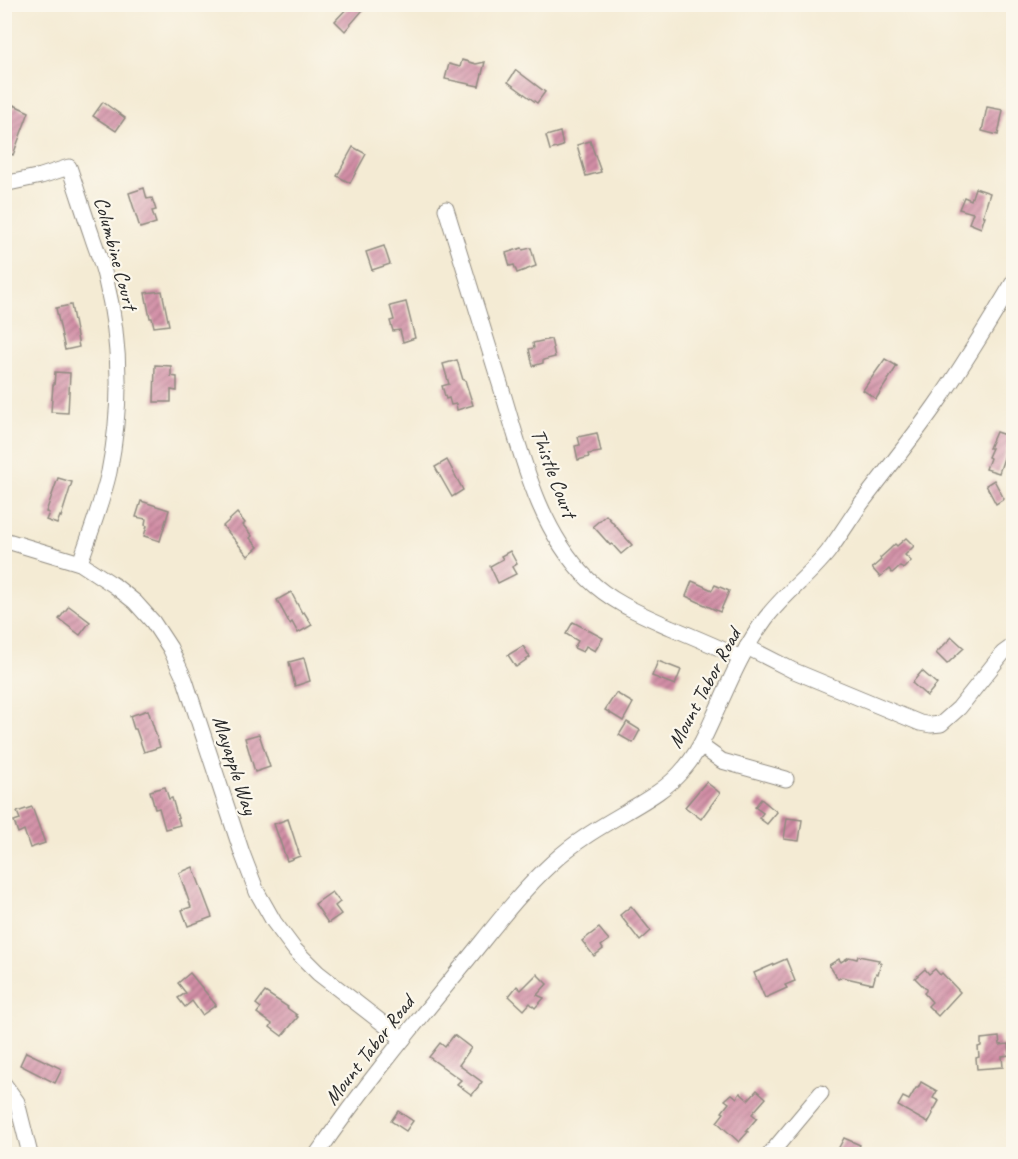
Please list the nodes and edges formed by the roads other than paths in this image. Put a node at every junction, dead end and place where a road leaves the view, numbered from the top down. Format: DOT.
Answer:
graph roads {
  1 [pos="4,184"];
  2 [pos="446,209"];
  3 [pos="1014,281"];
  4 [pos="4,540"];
  5 [pos="80,564"];
  6 [pos="1014,645"];
  7 [pos="744,652"];
  8 [pos="700,746"];
  9 [pos="786,779"];
  10 [pos="403,1039"];
  11 [pos="4,1084"];
  12 [pos="821,1093"];
  13 [pos="30,1155"];
  14 [pos="317,1155"];
  15 [pos="770,1155"];
  1 -- 5 [label="street, Columbine Court"];
  2 -- 7 [label="street, Thistle Court"];
  3 -- 7 [label="street, Mount Tabor Road"];
  4 -- 5 [label="street, Mayapple Way"];
  5 -- 10 [label="street, Mayapple Way"];
  6 -- 7 [label="street, Thistle Court"];
  7 -- 8 [label="street, Mount Tabor Road"];
  8 -- 9 [label="street"];
  8 -- 10 [label="street, Mount Tabor Road"];
  10 -- 14 [label="street, Mount Tabor Road"];
  11 -- 13 [label="street"];
  12 -- 15 [label="street"];
}
